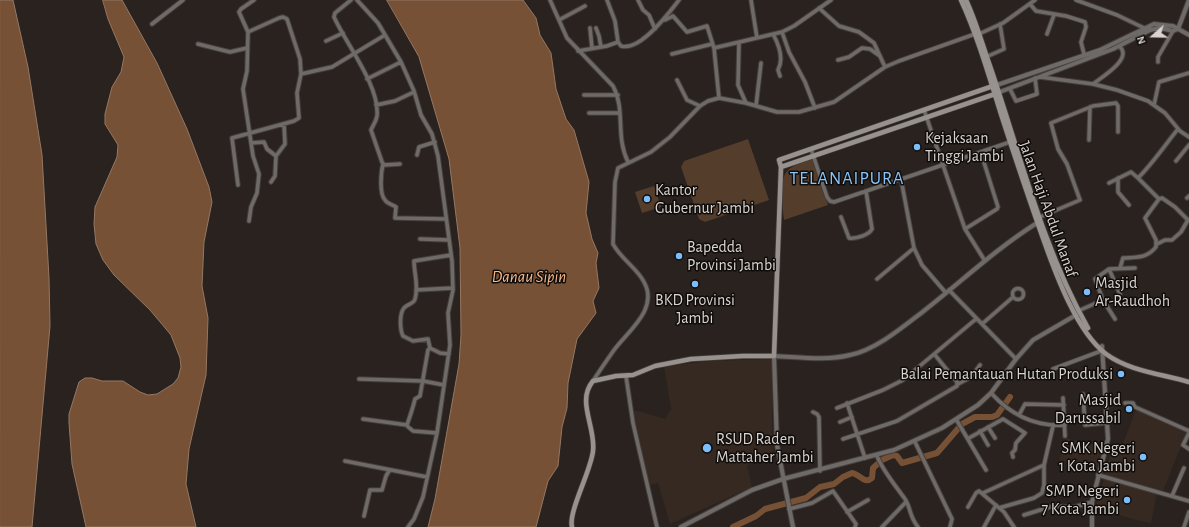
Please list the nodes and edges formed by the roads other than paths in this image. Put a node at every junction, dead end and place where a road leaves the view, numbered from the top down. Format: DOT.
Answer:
graph roads {
  1 [pos="183,0"];
  2 [pos="254,0"];
  3 [pos="351,0"];
  4 [pos="358,0"];
  5 [pos="556,0"];
  6 [pos="607,0"];
  7 [pos="638,0"];
  8 [pos="679,0"];
  9 [pos="751,0"];
  10 [pos="831,0"];
  11 [pos="962,0"];
  12 [pos="966,0"];
  13 [pos="1035,0"];
  14 [pos="1076,0"];
  15 [pos="1189,0"];
  16 [pos="551,1"];
  17 [pos="1030,4"];
  18 [pos="585,6"];
  19 [pos="819,8"];
  20 [pos="1054,14"];
  21 [pos="559,20"];
  22 [pos="664,20"];
  23 [pos="152,24"];
  24 [pos="1000,24"];
  25 [pos="590,28"];
  26 [pos="596,28"];
  27 [pos="1144,28"];
  28 [pos="655,29"];
  29 [pos="1174,29"];
  30 [pos="248,32"];
  31 [pos="782,32"];
  32 [pos="343,33"];
  33 [pos="773,34"];
  34 [pos="977,34"];
  35 [pos="1047,34"];
  36 [pos="385,35"];
  37 [pos="1189,35"];
  38 [pos="757,38"];
  39 [pos="326,41"];
  40 [pos="618,42"];
  41 [pos="739,43"];
  42 [pos="198,44"];
  43 [pos="713,46"];
  44 [pos="1119,46"];
  45 [pos="601,47"];
  46 [pos="247,48"];
  47 [pos="592,48"];
  48 [pos="578,51"];
  49 [pos="1100,52"];
  50 [pos="354,54"];
  51 [pos="672,54"];
  52 [pos="1084,54"];
  53 [pos="881,57"];
  54 [pos="986,57"];
  55 [pos="838,60"];
  56 [pos="401,62"];
  57 [pos="1158,62"];
  58 [pos="761,63"];
  59 [pos="884,67"];
  60 [pos="1189,73"];
  61 [pos="301,74"];
  62 [pos="780,76"];
  63 [pos="1037,78"];
  64 [pos="367,79"];
  65 [pos="677,80"];
  66 [pos="1093,84"];
  67 [pos="995,86"];
  68 [pos="1010,89"];
  69 [pos="414,92"];
  70 [pos="997,93"];
  71 [pos="584,95"];
  72 [pos="618,96"];
  73 [pos="719,98"];
  74 [pos="746,103"];
  75 [pos="376,105"];
  76 [pos="1154,105"];
  77 [pos="700,106"];
  78 [pos="756,106"];
  79 [pos="1090,107"];
  80 [pos="815,108"];
  81 [pos="924,110"];
  82 [pos="589,113"];
  83 [pos="619,113"];
  84 [pos="926,117"];
  85 [pos="284,124"];
  86 [pos="1178,129"];
  87 [pos="1118,132"];
  88 [pos="248,133"];
  89 [pos="1189,137"];
  90 [pos="1089,140"];
  91 [pos="435,142"];
  92 [pos="1010,142"];
  93 [pos="250,143"];
  94 [pos="1189,145"];
  95 [pos="811,149"];
  96 [pos="981,153"];
  97 [pos="417,155"];
  98 [pos="276,156"];
  99 [pos="814,156"];
  100 [pos="1176,161"];
  101 [pos="628,162"];
  102 [pos="383,164"];
  103 [pos="400,164"];
  104 [pos="943,164"];
  105 [pos="1150,166"];
  106 [pos="781,167"];
  107 [pos="1155,170"];
  108 [pos="1118,178"];
  109 [pos="1138,178"];
  110 [pos="901,179"];
  111 [pos="271,182"];
  112 [pos="1109,183"];
  113 [pos="238,185"];
  114 [pos="866,191"];
  115 [pos="1159,199"];
  116 [pos="1032,201"];
  117 [pos="1129,206"];
  118 [pos="840,217"];
  119 [pos="1040,217"];
  120 [pos="446,219"];
  121 [pos="249,220"];
  122 [pos="1038,223"];
  123 [pos="965,229"];
  124 [pos="420,239"];
  125 [pos="449,240"];
  126 [pos="1157,244"];
  127 [pos="914,248"];
  128 [pos="451,254"];
  129 [pos="985,261"];
  130 [pos="1054,261"];
  131 [pos="1120,268"];
  132 [pos="1135,268"];
  133 [pos="1109,269"];
  134 [pos="877,280"];
  135 [pos="453,288"];
  136 [pos="416,290"];
  137 [pos="948,292"];
  138 [pos="1120,294"];
  139 [pos="1013,297"];
  140 [pos="1104,300"];
  141 [pos="1077,313"];
  142 [pos="976,319"];
  143 [pos="1115,319"];
  144 [pos="982,324"];
  145 [pos="430,348"];
  146 [pos="1101,349"];
  147 [pos="449,354"];
  148 [pos="935,355"];
  149 [pos="774,356"];
  150 [pos="1016,359"];
  151 [pos="980,365"];
  152 [pos="1053,369"];
  153 [pos="626,376"];
  154 [pos="358,379"];
  155 [pos="593,380"];
  156 [pos="1189,381"];
  157 [pos="423,382"];
  158 [pos="958,384"];
  159 [pos="444,385"];
  160 [pos="991,393"];
  161 [pos="1083,394"];
  162 [pos="1063,398"];
  163 [pos="848,403"];
  164 [pos="1125,403"];
  165 [pos="1064,406"];
  166 [pos="836,408"];
  167 [pos="812,412"];
  168 [pos="1019,416"];
  169 [pos="852,417"];
  170 [pos="363,419"];
  171 [pos="957,421"];
  172 [pos="840,422"];
  173 [pos="1106,423"];
  174 [pos="406,425"];
  175 [pos="1065,425"];
  176 [pos="1053,426"];
  177 [pos="988,427"];
  178 [pos="980,431"];
  179 [pos="1189,432"];
  180 [pos="437,433"];
  181 [pos="858,435"];
  182 [pos="1065,436"];
  183 [pos="969,438"];
  184 [pos="995,438"];
  185 [pos="843,439"];
  186 [pos="915,442"];
  187 [pos="988,445"];
  188 [pos="1189,449"];
  189 [pos="877,456"];
  190 [pos="1013,457"];
  191 [pos="865,458"];
  192 [pos="345,461"];
  193 [pos="1044,464"];
  194 [pos="1184,468"];
  195 [pos="820,470"];
  196 [pos="986,470"];
  197 [pos="389,471"];
  198 [pos="1098,475"];
  199 [pos="427,477"];
  200 [pos="783,480"];
  201 [pos="982,493"];
  202 [pos="1172,496"];
  203 [pos="868,500"];
  204 [pos="1189,500"];
  205 [pos="906,502"];
  206 [pos="1092,502"];
  207 [pos="998,506"];
  208 [pos="968,507"];
  209 [pos="789,508"];
  210 [pos="847,512"];
  211 [pos="1189,512"];
  212 [pos="1024,515"];
  213 [pos="364,516"];
  214 [pos="408,527"];
  215 [pos="572,527"];
  216 [pos="657,527"];
  217 [pos="681,527"];
  218 [pos="793,527"];
  219 [pos="855,527"];
  220 [pos="882,527"];
  221 [pos="918,527"];
  222 [pos="950,527"];
  223 [pos="984,527"];
  224 [pos="1014,527"];
  225 [pos="1092,527"];
  226 [pos="1184,527"];
  1 -- 23 [label="street"];
  2 -- 30 [label="street"];
  3 -- 32 [label="street"];
  4 -- 36 [label="street"];
  5 -- 16 [label="street"];
  6 -- 40 [label="street"];
  7 -- 28 [label="street"];
  8 -- 22 [label="street"];
  9 -- 38 [label="street"];
  10 -- 19 [label="street"];
  11 -- 34 [label="main road"];
  12 -- 34 [label="main road"];
  13 -- 17 [label="street"];
  14 -- 27 [label="street"];
  15 -- 29 [label="street"];
  16 -- 21 [label="street"];
  17 -- 20 [label="street"];
  17 -- 24 [label="street"];
  18 -- 21 [label="street"];
  19 -- 31 [label="street"];
  19 -- 53 [label="street"];
  20 -- 35 [label="street"];
  20 -- 52 [label="street"];
  21 -- 48 [label="street"];
  22 -- 28 [label="street"];
  22 -- 43 [label="street"];
  24 -- 34 [label="street"];
  24 -- 54 [label="street"];
  25 -- 47 [label="street"];
  26 -- 45 [label="street"];
  27 -- 29 [label="street"];
  27 -- 49 [label="street"];
  28 -- 40 [label="street"];
  29 -- 37 [label="street"];
  29 -- 44 [label="street"];
  29 -- 57 [label="street"];
  30 -- 46 [label="street"];
  30 -- 61 [label="street"];
  31 -- 33 [label="street"];
  31 -- 80 [label="street"];
  32 -- 39 [label="street"];
  32 -- 50 [label="street"];
  33 -- 38 [label="street"];
  33 -- 62 [label="street"];
  34 -- 54 [label="main road"];
  34 -- 59 [label="street"];
  34 -- 67 [label="main road"];
  36 -- 50 [label="street"];
  36 -- 56 [label="street"];
  38 -- 41 [label="street"];
  40 -- 45 [label="street"];
  41 -- 43 [label="street"];
  41 -- 74 [label="street"];
  42 -- 46 [label="street"];
  43 -- 51 [label="street"];
  43 -- 73 [label="street"];
  44 -- 49 [label="street"];
  44 -- 66 [label="street"];
  45 -- 47 [label="street"];
  46 -- 88 [label="street"];
  47 -- 48 [label="street"];
  48 -- 72 [label="street"];
  49 -- 52 [label="street"];
  49 -- 63 [label="street"];
  50 -- 61 [label="street"];
  50 -- 64 [label="street"];
  52 -- 67 [label="street"];
  53 -- 55 [label="street"];
  53 -- 59 [label="street"];
  54 -- 67 [label="main road"];
  56 -- 64 [label="street"];
  56 -- 69 [label="street"];
  58 -- 78 [label="street"];
  59 -- 80 [label="street"];
  60 -- 76 [label="street"];
  61 -- 85 [label="street"];
  63 -- 66 [label="street"];
  63 -- 68 [label="street"];
  63 -- 68 [label="street"];
  64 -- 75 [label="street"];
  65 -- 77 [label="street"];
  66 -- 76 [label="street"];
  67 -- 70 [label="main road"];
  67 -- 81 [label="main road"];
  68 -- 70 [label="street"];
  69 -- 75 [label="street"];
  69 -- 91 [label="street"];
  70 -- 84 [label="main road"];
  70 -- 92 [label="main road, Jalan Haji Abdul Manaf"];
  70 -- 116 [label="main road, Jalan Haji Abdul Manaf"];
  71 -- 72 [label="street"];
  72 -- 83 [label="street"];
  73 -- 74 [label="street"];
  73 -- 77 [label="street"];
  74 -- 78 [label="street"];
  75 -- 102 [label="street"];
  76 -- 86 [label="street"];
  77 -- 101 [label="street"];
  78 -- 80 [label="street"];
  79 -- 87 [label="street"];
  79 -- 90 [label="street"];
  79 -- 119 [label="street"];
  81 -- 84 [label="street"];
  81 -- 95 [label="main road"];
  82 -- 83 [label="street"];
  83 -- 101 [label="street"];
  84 -- 99 [label="main road"];
  84 -- 104 [label="street"];
  85 -- 88 [label="street"];
  85 -- 98 [label="street"];
  86 -- 89 [label="street"];
  86 -- 105 [label="street"];
  88 -- 93 [label="street"];
  88 -- 113 [label="street"];
  91 -- 97 [label="street"];
  91 -- 120 [label="street"];
  92 -- 96 [label="street"];
  92 -- 116 [label="main road, Jalan Haji Abdul Manaf"];
  93 -- 98 [label="street"];
  93 -- 121 [label="street"];
  94 -- 100 [label="street"];
  95 -- 99 [label="street"];
  95 -- 106 [label="main road"];
  96 -- 104 [label="street"];
  96 -- 123 [label="street"];
  98 -- 111 [label="street"];
  99 -- 106 [label="main road"];
  99 -- 114 [label="street"];
  101 -- 155 [label="street"];
  102 -- 103 [label="street"];
  102 -- 120 [label="street"];
  104 -- 110 [label="street"];
  104 -- 123 [label="street"];
  105 -- 107 [label="street"];
  105 -- 109 [label="street"];
  106 -- 149 [label="main road"];
  108 -- 109 [label="street"];
  108 -- 112 [label="street"];
  108 -- 117 [label="street"];
  109 -- 115 [label="street"];
  110 -- 114 [label="street"];
  110 -- 127 [label="street"];
  114 -- 118 [label="street"];
  115 -- 126 [label="street"];
  115 -- 126 [label="street"];
  116 -- 119 [label="main road, Jalan Haji Abdul Manaf"];
  116 -- 122 [label="main road, Jalan Haji Abdul Manaf"];
  119 -- 130 [label="main road, Jalan Haji Abdul Manaf"];
  120 -- 125 [label="street"];
  122 -- 129 [label="street"];
  122 -- 130 [label="main road, Jalan Haji Abdul Manaf"];
  123 -- 129 [label="street"];
  124 -- 125 [label="street"];
  125 -- 128 [label="street"];
  126 -- 131 [label="street"];
  127 -- 134 [label="street"];
  127 -- 137 [label="street"];
  128 -- 135 [label="street"];
  128 -- 136 [label="street"];
  129 -- 137 [label="street"];
  130 -- 141 [label="main road, Jalan Haji Abdul Manaf"];
  131 -- 132 [label="street"];
  131 -- 133 [label="street"];
  133 -- 138 [label="street"];
  133 -- 140 [label="street"];
  135 -- 136 [label="street"];
  135 -- 147 [label="street"];
  136 -- 145 [label="street"];
  137 -- 142 [label="street"];
  137 -- 149 [label="street"];
  139 -- 144 [label="street"];
  140 -- 141 [label="street"];
  140 -- 143 [label="street"];
  141 -- 146 [label="main road, Jalan Haji Abdul Manaf"];
  141 -- 150 [label="street"];
  142 -- 144 [label="street"];
  142 -- 148 [label="street"];
  144 -- 150 [label="street"];
  145 -- 147 [label="street"];
  145 -- 157 [label="street"];
  146 -- 152 [label="street"];
  146 -- 156 [label="main road"];
  146 -- 173 [label="street"];
  147 -- 159 [label="street"];
  148 -- 158 [label="street"];
  148 -- 163 [label="street"];
  149 -- 153 [label="main road"];
  149 -- 200 [label="street"];
  150 -- 160 [label="street"];
  151 -- 158 [label="street"];
  153 -- 155 [label="main road"];
  153 -- 216 [label="street"];
  154 -- 157 [label="street"];
  155 -- 215 [label="main road"];
  157 -- 159 [label="street"];
  157 -- 174 [label="street"];
  158 -- 181 [label="street"];
  159 -- 180 [label="street"];
  160 -- 168 [label="street"];
  160 -- 171 [label="street"];
  161 -- 173 [label="street"];
  162 -- 165 [label="street"];
  163 -- 166 [label="street"];
  163 -- 169 [label="street"];
  164 -- 179 [label="street"];
  165 -- 168 [label="street"];
  165 -- 175 [label="street"];
  167 -- 195 [label="street"];
  168 -- 176 [label="street"];
  169 -- 172 [label="street"];
  169 -- 181 [label="street"];
  170 -- 174 [label="street"];
  171 -- 183 [label="street"];
  171 -- 186 [label="street"];
  173 -- 198 [label="street"];
  174 -- 180 [label="street"];
  175 -- 176 [label="street"];
  175 -- 182 [label="street"];
  176 -- 193 [label="street"];
  177 -- 178 [label="street"];
  177 -- 184 [label="street"];
  177 -- 190 [label="street"];
  178 -- 183 [label="street"];
  178 -- 187 [label="street"];
  179 -- 188 [label="street"];
  180 -- 199 [label="street"];
  181 -- 185 [label="street"];
  181 -- 191 [label="street"];
  183 -- 196 [label="street"];
  186 -- 189 [label="street"];
  186 -- 222 [label="street"];
  189 -- 191 [label="street"];
  189 -- 205 [label="street"];
  191 -- 195 [label="street"];
  192 -- 197 [label="street"];
  193 -- 201 [label="street"];
  193 -- 207 [label="street"];
  194 -- 202 [label="street"];
  195 -- 200 [label="street"];
  197 -- 199 [label="street"];
  197 -- 213 [label="street"];
  198 -- 202 [label="street"];
  198 -- 206 [label="street"];
  199 -- 214 [label="street"];
  200 -- 209 [label="street"];
  200 -- 217 [label="street"];
  201 -- 207 [label="street"];
  201 -- 208 [label="street"];
  202 -- 204 [label="street"];
  203 -- 210 [label="street"];
  205 -- 220 [label="street"];
  205 -- 221 [label="street"];
  206 -- 212 [label="street"];
  206 -- 225 [label="street"];
  207 -- 223 [label="street"];
  207 -- 224 [label="street"];
  209 -- 210 [label="street"];
  209 -- 218 [label="street"];
  210 -- 219 [label="street"];
  211 -- 226 [label="street"];
}
